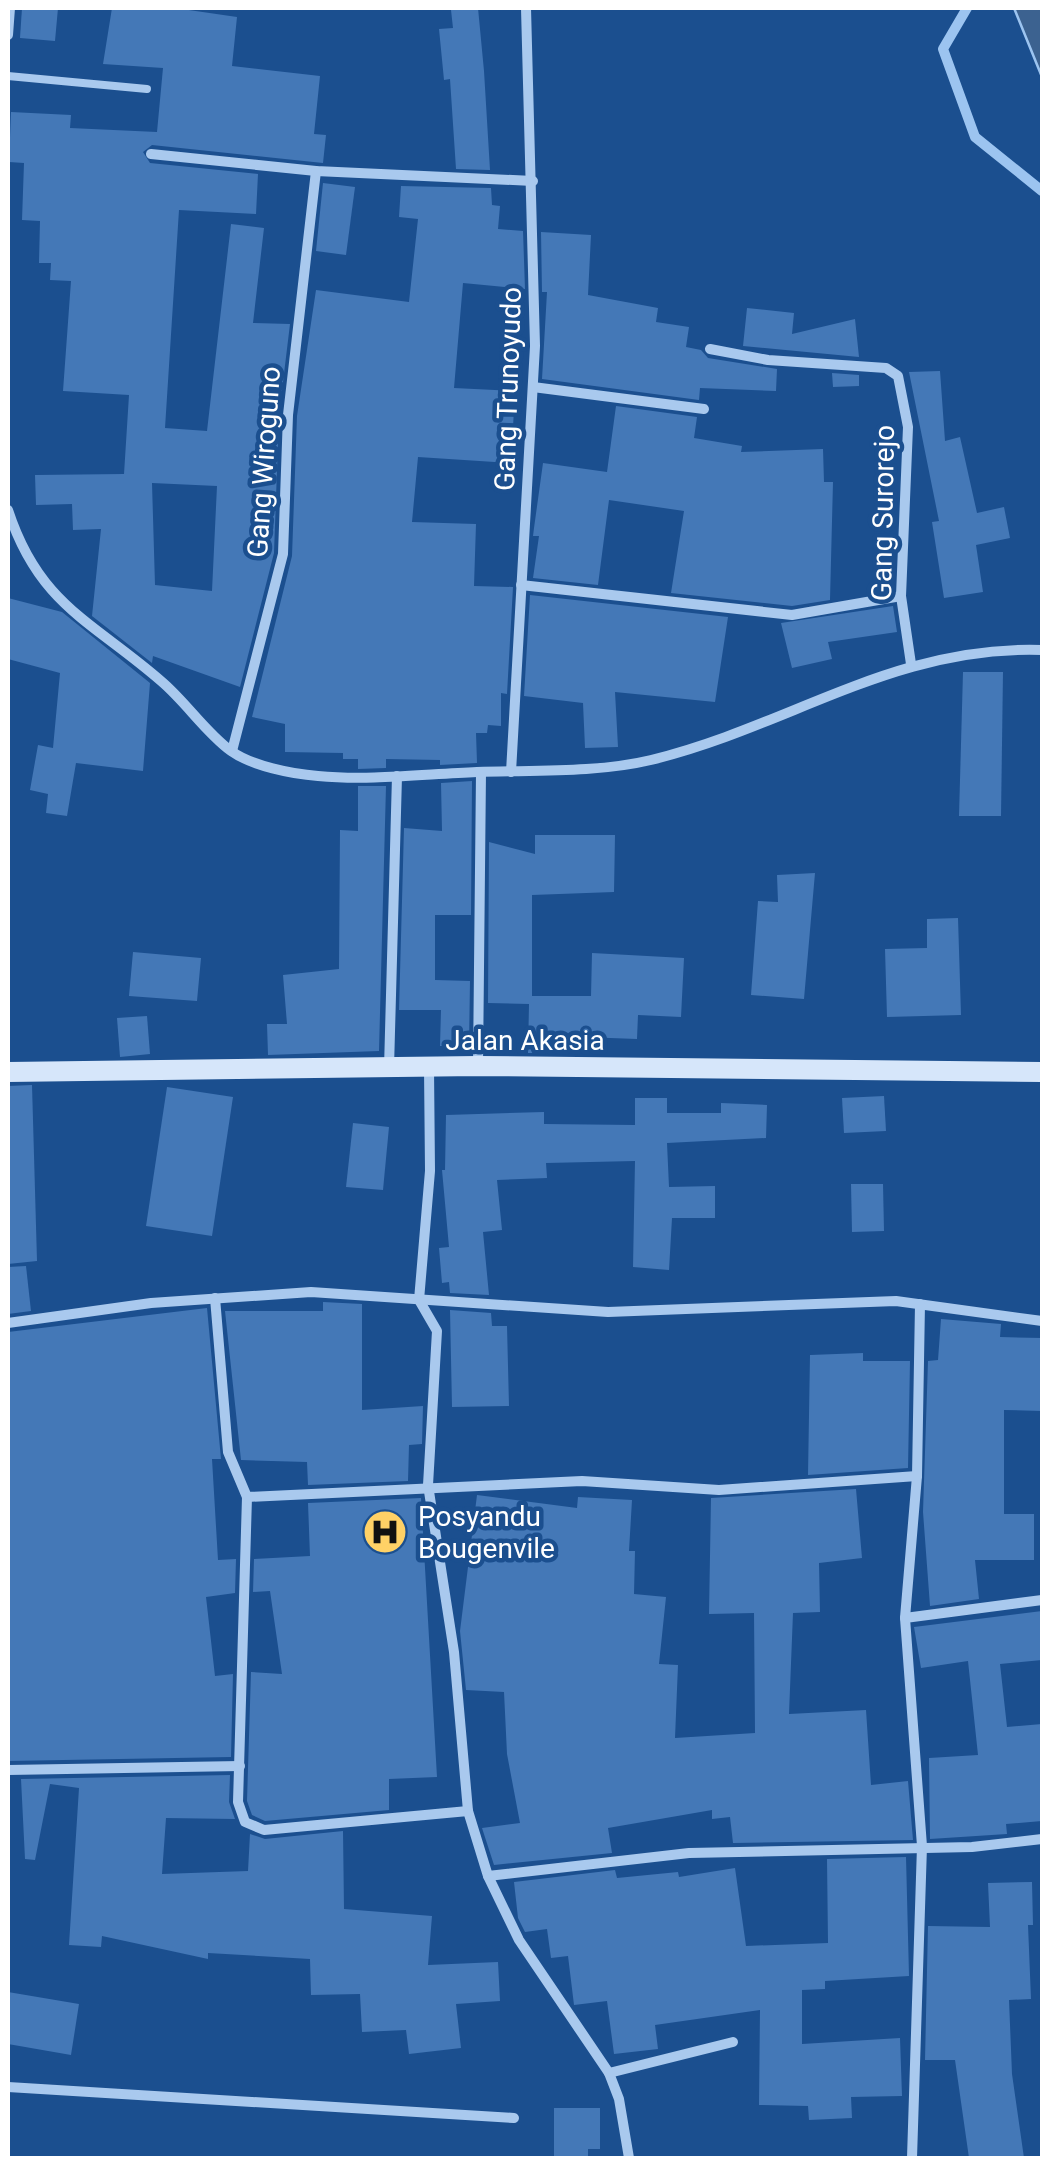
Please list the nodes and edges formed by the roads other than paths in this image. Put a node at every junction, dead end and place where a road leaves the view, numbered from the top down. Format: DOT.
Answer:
graph roads {
  1 [pos="10,8"];
  2 [pos="526,8"];
  3 [pos="8,35"];
  4 [pos="8,76"];
  5 [pos="147,89"];
  6 [pos="151,154"];
  7 [pos="316,172"];
  8 [pos="533,181"];
  9 [pos="710,349"];
  10 [pos="533,386"];
  11 [pos="704,410"];
  12 [pos="8,510"];
  13 [pos="13,544"];
  14 [pos="521,585"];
  15 [pos="901,596"];
  16 [pos="1042,650"];
  17 [pos="911,664"];
  18 [pos="232,751"];
  19 [pos="482,772"];
  20 [pos="511,772"];
  21 [pos="397,776"];
  22 [pos="478,1066"];
  23 [pos="390,1068"];
  24 [pos="429,1068"];
  25 [pos="8,1072"];
  26 [pos="1042,1072"];
  27 [pos="216,1298"];
  28 [pos="419,1300"];
  29 [pos="920,1304"];
  30 [pos="1042,1322"];
  31 [pos="8,1323"];
  32 [pos="916,1476"];
  33 [pos="428,1486"];
  34 [pos="247,1497"];
  35 [pos="1042,1600"];
  36 [pos="905,1618"];
  37 [pos="240,1766"];
  38 [pos="8,1770"];
  39 [pos="468,1811"];
  40 [pos="1042,1839"];
  41 [pos="922,1846"];
  42 [pos="488,1876"];
  43 [pos="732,2042"];
  44 [pos="608,2073"];
  45 [pos="8,2087"];
  46 [pos="514,2118"];
  47 [pos="629,2158"];
  48 [pos="912,2158"];
  1 -- 3 [label="street"];
  2 -- 8 [label="street, Gang Trunoyudo"];
  4 -- 5 [label="lane"];
  6 -- 7 [label="street"];
  7 -- 8 [label="street"];
  7 -- 18 [label="street, Gang Wiroguno"];
  8 -- 10 [label="street, Gang Trunoyudo"];
  9 -- 15 [label="street, Gang Surorejo"];
  10 -- 11 [label="street"];
  10 -- 14 [label="street, Gang Trunoyudo"];
  12 -- 13 [label="street"];
  13 -- 18 [label="street"];
  14 -- 15 [label="street"];
  14 -- 20 [label="street, Gang Trunoyudo"];
  15 -- 17 [label="street, Gang Surorejo"];
  16 -- 17 [label="street"];
  17 -- 20 [label="street"];
  18 -- 21 [label="street"];
  19 -- 20 [label="street"];
  19 -- 21 [label="street"];
  19 -- 22 [label="street"];
  21 -- 23 [label="street"];
  22 -- 24 [label="street, Jalan Akasia"];
  22 -- 26 [label="street, Jalan Akasia"];
  23 -- 24 [label="street, Jalan Akasia"];
  23 -- 25 [label="street, Jalan Akasia"];
  24 -- 28 [label="street"];
  27 -- 28 [label="street"];
  27 -- 31 [label="street"];
  27 -- 34 [label="street"];
  28 -- 29 [label="street"];
  28 -- 33 [label="street"];
  29 -- 30 [label="street"];
  29 -- 32 [label="street"];
  32 -- 33 [label="street"];
  32 -- 36 [label="street"];
  33 -- 34 [label="street"];
  33 -- 39 [label="street"];
  34 -- 37 [label="street"];
  35 -- 36 [label="street"];
  36 -- 41 [label="street"];
  37 -- 38 [label="street"];
  37 -- 39 [label="street"];
  39 -- 42 [label="street"];
  40 -- 41 [label="street"];
  41 -- 42 [label="street"];
  41 -- 48 [label="street"];
  42 -- 44 [label="street"];
  43 -- 44 [label="street"];
  44 -- 47 [label="street"];
  45 -- 46 [label="street"];
}
